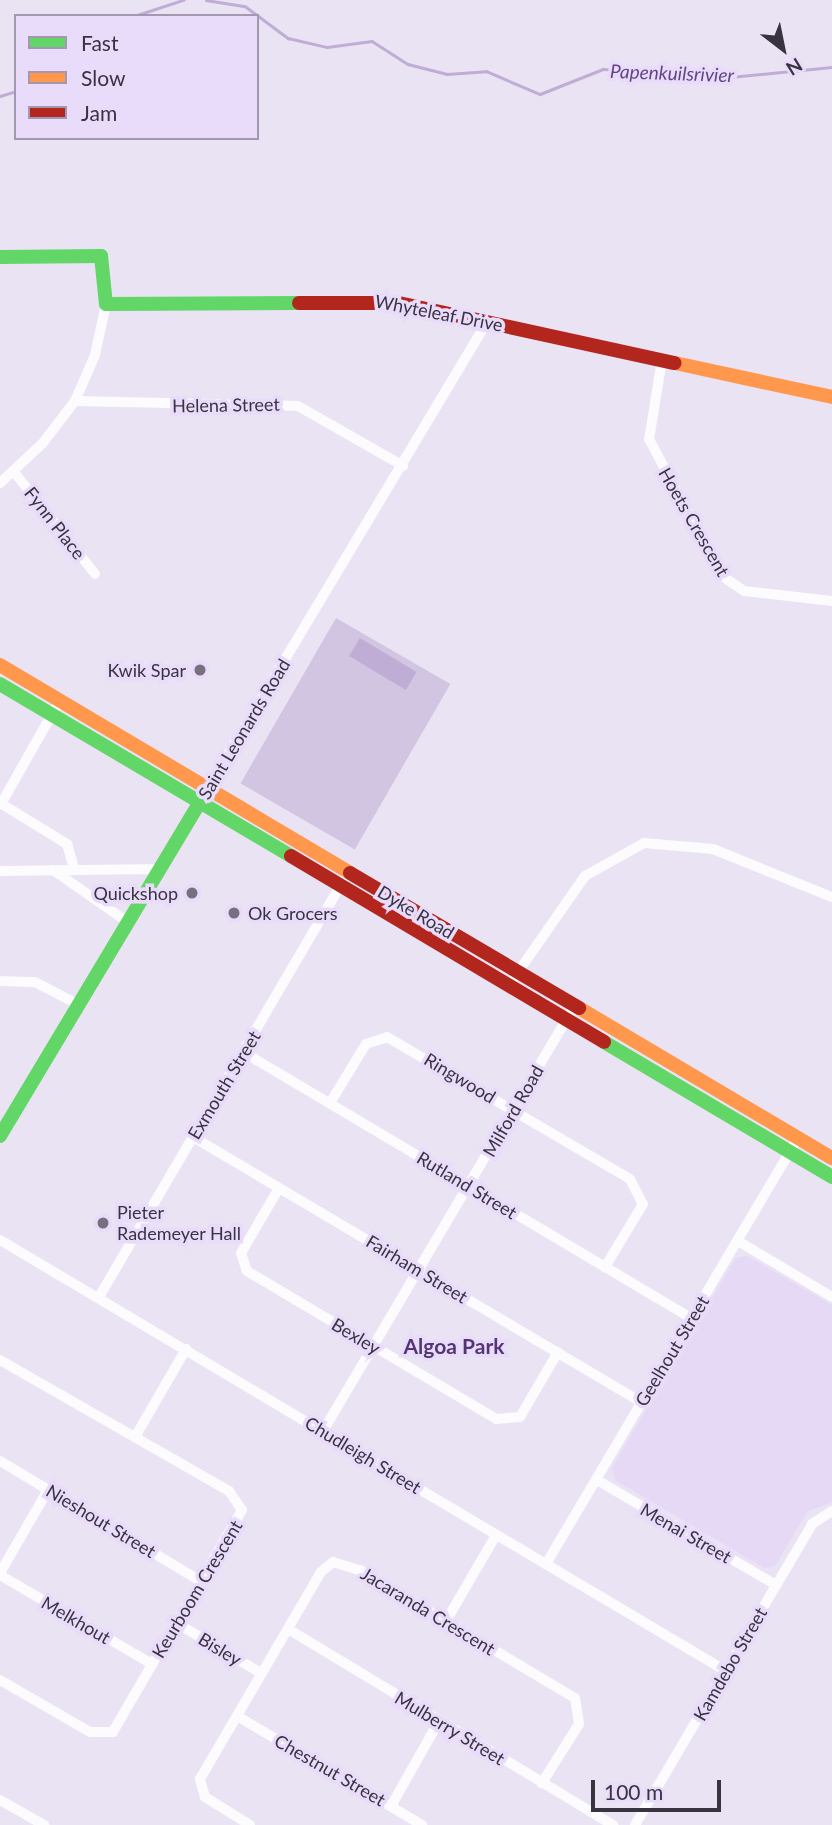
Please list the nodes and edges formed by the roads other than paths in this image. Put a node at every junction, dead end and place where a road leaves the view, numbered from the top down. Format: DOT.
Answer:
graph roads {
  1 [pos="0,257"];
  2 [pos="106,304"];
  3 [pos="487,322"];
  4 [pos="662,360"];
  5 [pos="832,397"];
  6 [pos="75,401"];
  7 [pos="402,466"];
  8 [pos="14,472"];
  9 [pos="0,483"];
  10 [pos="95,574"];
  11 [pos="832,601"];
  12 [pos="0,665"];
  13 [pos="0,684"];
  14 [pos="59,702"];
  15 [pos="51,715"];
  16 [pos="209,786"];
  17 [pos="201,800"];
  18 [pos="1,803"];
  19 [pos="74,869"];
  20 [pos="161,869"];
  21 [pos="53,870"];
  22 [pos="0,872"];
  23 [pos="344,879"];
  24 [pos="832,898"];
  25 [pos="129,923"];
  26 [pos="513,979"];
  27 [pos="0,981"];
  28 [pos="79,1005"];
  29 [pos="575,1007"];
  30 [pos="566,1020"];
  31 [pos="243,1052"];
  32 [pos="331,1103"];
  33 [pos="513,1110"];
  34 [pos="0,1136"];
  35 [pos="193,1137"];
  36 [pos="798,1138"];
  37 [pos="789,1152"];
  38 [pos="832,1158"];
  39 [pos="832,1177"];
  40 [pos="469,1187"];
  41 [pos="279,1188"];
  42 [pos="0,1240"];
  43 [pos="738,1241"];
  44 [pos="605,1267"];
  45 [pos="419,1269"];
  46 [pos="99,1297"];
  47 [pos="832,1297"];
  48 [pos="691,1318"];
  49 [pos="374,1347"];
  50 [pos="186,1349"];
  51 [pos="558,1352"];
  52 [pos="0,1360"];
  53 [pos="640,1402"];
  54 [pos="323,1431"];
  55 [pos="135,1437"];
  56 [pos="0,1461"];
  57 [pos="597,1480"];
  58 [pos="48,1490"];
  59 [pos="832,1511"];
  60 [pos="496,1535"];
  61 [pos="546,1564"];
  62 [pos="0,1574"];
  63 [pos="202,1582"];
  64 [pos="776,1585"];
  65 [pos="446,1622"];
  66 [pos="178,1624"];
  67 [pos="288,1629"];
  68 [pos="152,1664"];
  69 [pos="726,1671"];
  70 [pos="261,1673"];
  71 [pos="0,1680"];
  72 [pos="237,1716"];
  73 [pos="439,1721"];
  74 [pos="542,1783"];
  75 [pos="0,1800"];
  76 [pos="391,1806"];
  77 [pos="44,1825"];
  78 [pos="250,1825"];
  79 [pos="422,1825"];
  80 [pos="613,1825"];
  81 [pos="635,1825"];
  1 -- 2 [label="street"];
  2 -- 3 [label="street, Whyteleaf Drive"];
  2 -- 6 [label="street"];
  3 -- 4 [label="street, Whyteleaf Drive"];
  3 -- 7 [label="street, Saint Leonards Road"];
  4 -- 5 [label="street, Whyteleaf Drive"];
  4 -- 11 [label="street, Hoets Crescent"];
  6 -- 7 [label="street, Helena Street"];
  6 -- 8 [label="street"];
  7 -- 16 [label="street, Saint Leonards Road"];
  8 -- 9 [label="street"];
  8 -- 10 [label="street, Fynn Place"];
  12 -- 14 [label="street, Dyke Road"];
  13 -- 15 [label="street, Dyke Road"];
  14 -- 15 [label="street"];
  14 -- 16 [label="street, Dyke Road"];
  15 -- 17 [label="street, Dyke Road"];
  15 -- 18 [label="street"];
  16 -- 17 [label="street, Saint Leonards Road"];
  16 -- 23 [label="street, Dyke Road"];
  17 -- 20 [label="street, Saint Leonards Road"];
  17 -- 23 [label="street, Dyke Road"];
  18 -- 19 [label="street"];
  19 -- 20 [label="street"];
  19 -- 21 [label="street"];
  20 -- 25 [label="street, Saint Leonards Road"];
  21 -- 22 [label="street"];
  21 -- 25 [label="street"];
  23 -- 26 [label="street, Dyke Road"];
  23 -- 31 [label="street, Exmouth Street"];
  24 -- 26 [label="street"];
  25 -- 28 [label="street, Saint Leonards Road"];
  26 -- 29 [label="street, Dyke Road"];
  26 -- 30 [label="street, Dyke Road"];
  27 -- 28 [label="street"];
  28 -- 34 [label="street, Saint Leonards Road"];
  29 -- 30 [label="street, Milford Road"];
  29 -- 36 [label="street, Dyke Road"];
  30 -- 33 [label="street, Milford Road"];
  30 -- 37 [label="street, Dyke Road"];
  31 -- 32 [label="street, Rutland Street"];
  31 -- 35 [label="street, Exmouth Street"];
  32 -- 33 [label="street, Ringwood"];
  32 -- 40 [label="street, Rutland Street"];
  33 -- 40 [label="street, Milford Road"];
  33 -- 44 [label="street, Ringwood"];
  35 -- 41 [label="street, Fairham Street"];
  35 -- 46 [label="street, Exmouth Street"];
  36 -- 37 [label="street, Geelhout Street"];
  36 -- 38 [label="street, Dyke Road"];
  37 -- 39 [label="street, Dyke Road"];
  37 -- 43 [label="street, Geelhout Street"];
  40 -- 44 [label="street, Rutland Street"];
  40 -- 45 [label="street, Milford Road"];
  41 -- 45 [label="street, Fairham Street"];
  41 -- 49 [label="street, Bexley"];
  42 -- 46 [label="street, Chudleigh Street"];
  43 -- 47 [label="street"];
  43 -- 48 [label="street, Geelhout Street"];
  44 -- 48 [label="street, Rutland Street"];
  45 -- 49 [label="street, Milford Road"];
  45 -- 51 [label="street, Fairham Street"];
  46 -- 50 [label="street, Chudleigh Street"];
  48 -- 53 [label="street, Geelhout Street"];
  49 -- 51 [label="street, Bexley"];
  49 -- 54 [label="street, Milford Road"];
  50 -- 54 [label="street, Chudleigh Street"];
  50 -- 55 [label="street"];
  51 -- 53 [label="street, Fairham Street"];
  52 -- 55 [label="street, Keurboom Crescent"];
  53 -- 57 [label="street, Geelhout Street"];
  54 -- 60 [label="street, Chudleigh Street"];
  55 -- 63 [label="street, Keurboom Crescent"];
  56 -- 58 [label="street, Nieshout Street"];
  57 -- 61 [label="street, Geelhout Street"];
  57 -- 64 [label="street, Menai Street"];
  58 -- 62 [label="street"];
  58 -- 63 [label="street, Nieshout Street"];
  59 -- 64 [label="street, Kamdebo Street"];
  60 -- 61 [label="street, Chudleigh Street"];
  60 -- 65 [label="street"];
  61 -- 69 [label="street, Chudleigh Street"];
  62 -- 68 [label="street, Melkhout"];
  63 -- 66 [label="street, Keurboom Crescent"];
  64 -- 69 [label="street, Kamdebo Street"];
  65 -- 67 [label="street, Jacaranda Crescent"];
  65 -- 74 [label="street, Jacaranda Crescent"];
  66 -- 68 [label="street, Keurboom Crescent"];
  66 -- 70 [label="street, Bisley"];
  67 -- 70 [label="street, Jacaranda Crescent"];
  67 -- 73 [label="street, Mulberry Street"];
  68 -- 71 [label="street, Keurboom Crescent"];
  69 -- 81 [label="street, Kamdebo Street"];
  70 -- 72 [label="street, Jacaranda Crescent"];
  72 -- 76 [label="street, Chestnut Street"];
  72 -- 78 [label="street, Jacaranda Crescent"];
  73 -- 74 [label="street, Mulberry Street"];
  73 -- 76 [label="street"];
  74 -- 80 [label="street, Mulberry Street"];
  75 -- 77 [label="street"];
  76 -- 79 [label="street, Chestnut Street"];
}
